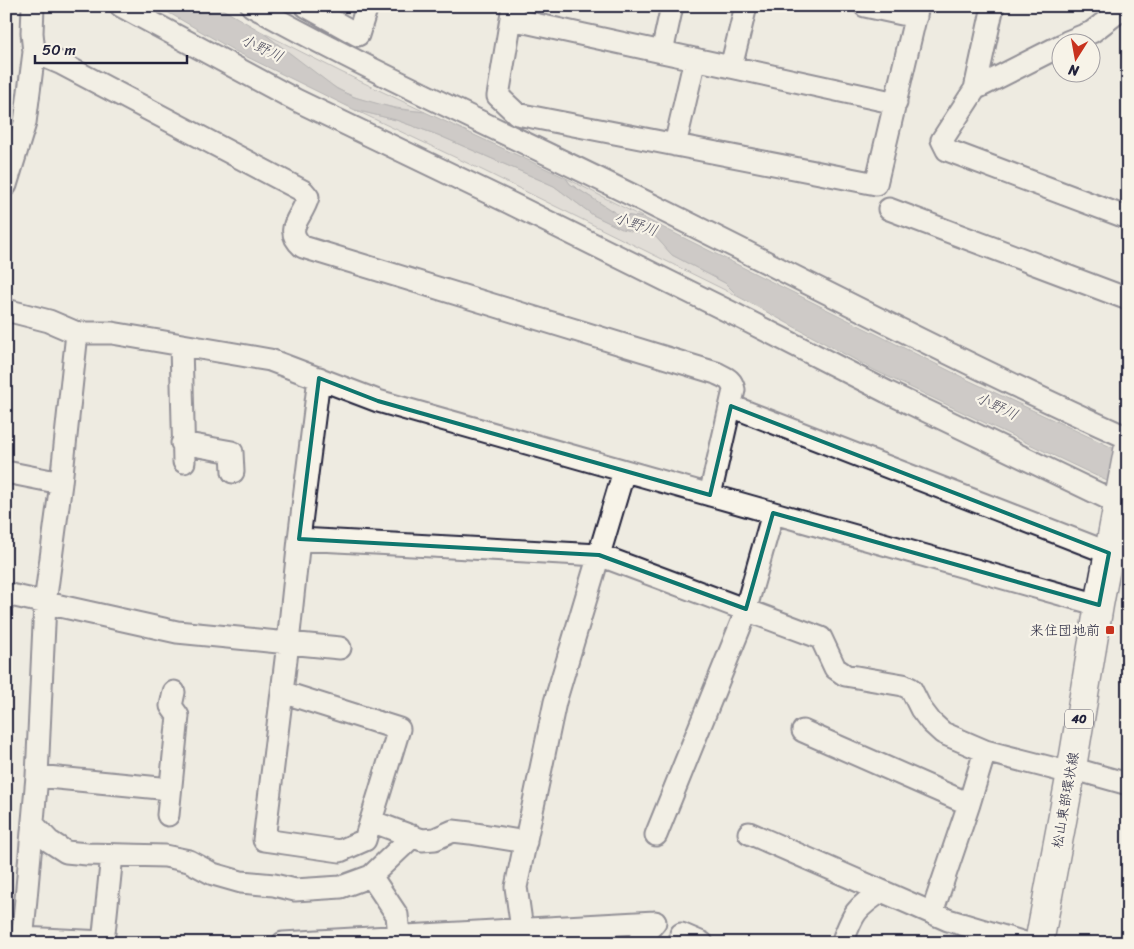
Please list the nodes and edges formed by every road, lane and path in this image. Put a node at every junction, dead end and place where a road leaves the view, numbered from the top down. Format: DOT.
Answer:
graph roads {
  1 [pos="33,6"];
  2 [pos="121,6"];
  3 [pos="252,6"];
  4 [pos="306,6"];
  5 [pos="367,6"];
  6 [pos="672,6"];
  7 [pos="746,6"];
  8 [pos="865,6"];
  9 [pos="993,6"];
  10 [pos="1126,6"];
  11 [pos="512,12"];
  12 [pos="917,12"];
  13 [pos="1092,32"];
  14 [pos="1052,50"];
  15 [pos="34,52"];
  16 [pos="662,52"];
  17 [pos="695,59"];
  18 [pos="731,67"];
  19 [pos="975,89"];
  20 [pos="896,103"];
  21 [pos="675,145"];
  22 [pos="6,185"];
  23 [pos="889,208"];
  24 [pos="1128,218"];
  25 [pos="1128,299"];
  26 [pos="6,310"];
  27 [pos="77,333"];
  28 [pos="181,345"];
  29 [pos="319,378"];
  30 [pos="731,406"];
  31 [pos="1128,438"];
  32 [pos="1128,451"];
  33 [pos="624,471"];
  34 [pos="6,472"];
  35 [pos="232,472"];
  36 [pos="61,483"];
  37 [pos="710,495"];
  38 [pos="1122,502"];
  39 [pos="773,513"];
  40 [pos="299,540"];
  41 [pos="1109,552"];
  42 [pos="599,555"];
  43 [pos="6,594"];
  44 [pos="46,603"];
  45 [pos="1098,606"];
  46 [pos="746,609"];
  47 [pos="288,644"];
  48 [pos="340,648"];
  49 [pos="174,692"];
  50 [pos="282,692"];
  51 [pos="803,731"];
  52 [pos="985,751"];
  53 [pos="1071,770"];
  54 [pos="37,776"];
  55 [pos="1128,784"];
  56 [pos="170,789"];
  57 [pos="969,804"];
  58 [pos="168,815"];
  59 [pos="370,821"];
  60 [pos="33,824"];
  61 [pos="749,833"];
  62 [pos="656,834"];
  63 [pos="413,836"];
  64 [pos="526,842"];
  65 [pos="112,855"];
  66 [pos="371,876"];
  67 [pos="882,891"];
  68 [pos="932,913"];
  69 [pos="522,929"];
  70 [pos="681,934"];
  71 [pos="399,936"];
  72 [pos="22,940"];
  73 [pos="104,942"];
  74 [pos="283,943"];
  75 [pos="637,943"];
  76 [pos="702,943"];
  77 [pos="842,943"];
  78 [pos="1025,943"];
  79 [pos="1039,943"];
  1 -- 15 [label="street"];
  2 -- 38 [label="street"];
  3 -- 31 [label="street"];
  4 -- 5 [label="street"];
  6 -- 16 [label="street"];
  7 -- 18 [label="street"];
  8 -- 12 [label="street"];
  9 -- 19 [label="street"];
  10 -- 13 [label="street"];
  11 -- 16 [label="street"];
  11 -- 21 [label="street"];
  12 -- 20 [label="street"];
  14 -- 19 [label="street"];
  15 -- 22 [label="street"];
  15 -- 30 [label="street"];
  16 -- 17 [label="street"];
  17 -- 18 [label="street"];
  17 -- 21 [label="street"];
  18 -- 20 [label="street"];
  19 -- 24 [label="street"];
  20 -- 21 [label="street"];
  23 -- 25 [label="street"];
  26 -- 27 [label="street"];
  27 -- 28 [label="street"];
  27 -- 36 [label="street"];
  28 -- 29 [label="street"];
  28 -- 35 [label="street"];
  29 -- 33 [label="street"];
  29 -- 40 [label="street"];
  30 -- 37 [label="street"];
  30 -- 41 [label="street"];
  32 -- 38 [label="main road, 松山東部環状線 / 40"];
  33 -- 37 [label="street"];
  33 -- 42 [label="street"];
  34 -- 36 [label="street"];
  36 -- 44 [label="street"];
  37 -- 39 [label="street"];
  38 -- 41 [label="main road, 松山東部環状線 / 40"];
  39 -- 45 [label="street"];
  39 -- 46 [label="street"];
  40 -- 42 [label="street"];
  40 -- 47 [label="street"];
  41 -- 45 [label="main road, 松山東部環状線 / 40"];
  42 -- 46 [label="street"];
  42 -- 64 [label="street"];
  43 -- 44 [label="street"];
  44 -- 47 [label="street"];
  44 -- 54 [label="street"];
  45 -- 53 [label="main road, 松山東部環状線 / 40"];
  46 -- 52 [label="street"];
  46 -- 62 [label="street"];
  47 -- 48 [label="street"];
  47 -- 50 [label="street"];
  49 -- 56 [label="street"];
  50 -- 59 [label="street"];
  50 -- 59 [label="street"];
  51 -- 57 [label="street"];
  52 -- 53 [label="street"];
  52 -- 57 [label="street"];
  53 -- 55 [label="street"];
  53 -- 79 [label="main road, 松山東部環状線 / 40"];
  54 -- 56 [label="street"];
  54 -- 60 [label="street"];
  56 -- 58 [label="street"];
  57 -- 68 [label="street"];
  59 -- 63 [label="street"];
  60 -- 65 [label="street"];
  60 -- 72 [label="street"];
  61 -- 67 [label="street"];
  63 -- 64 [label="street"];
  63 -- 66 [label="street"];
  64 -- 69 [label="street"];
  65 -- 66 [label="street"];
  65 -- 73 [label="street"];
  66 -- 71 [label="street"];
  67 -- 68 [label="street"];
  67 -- 77 [label="street"];
  68 -- 78 [label="street"];
  69 -- 71 [label="street"];
  69 -- 75 [label="street"];
  70 -- 76 [label="street"];
  71 -- 74 [label="street"];
  72 -- 73 [label="street"];
}
